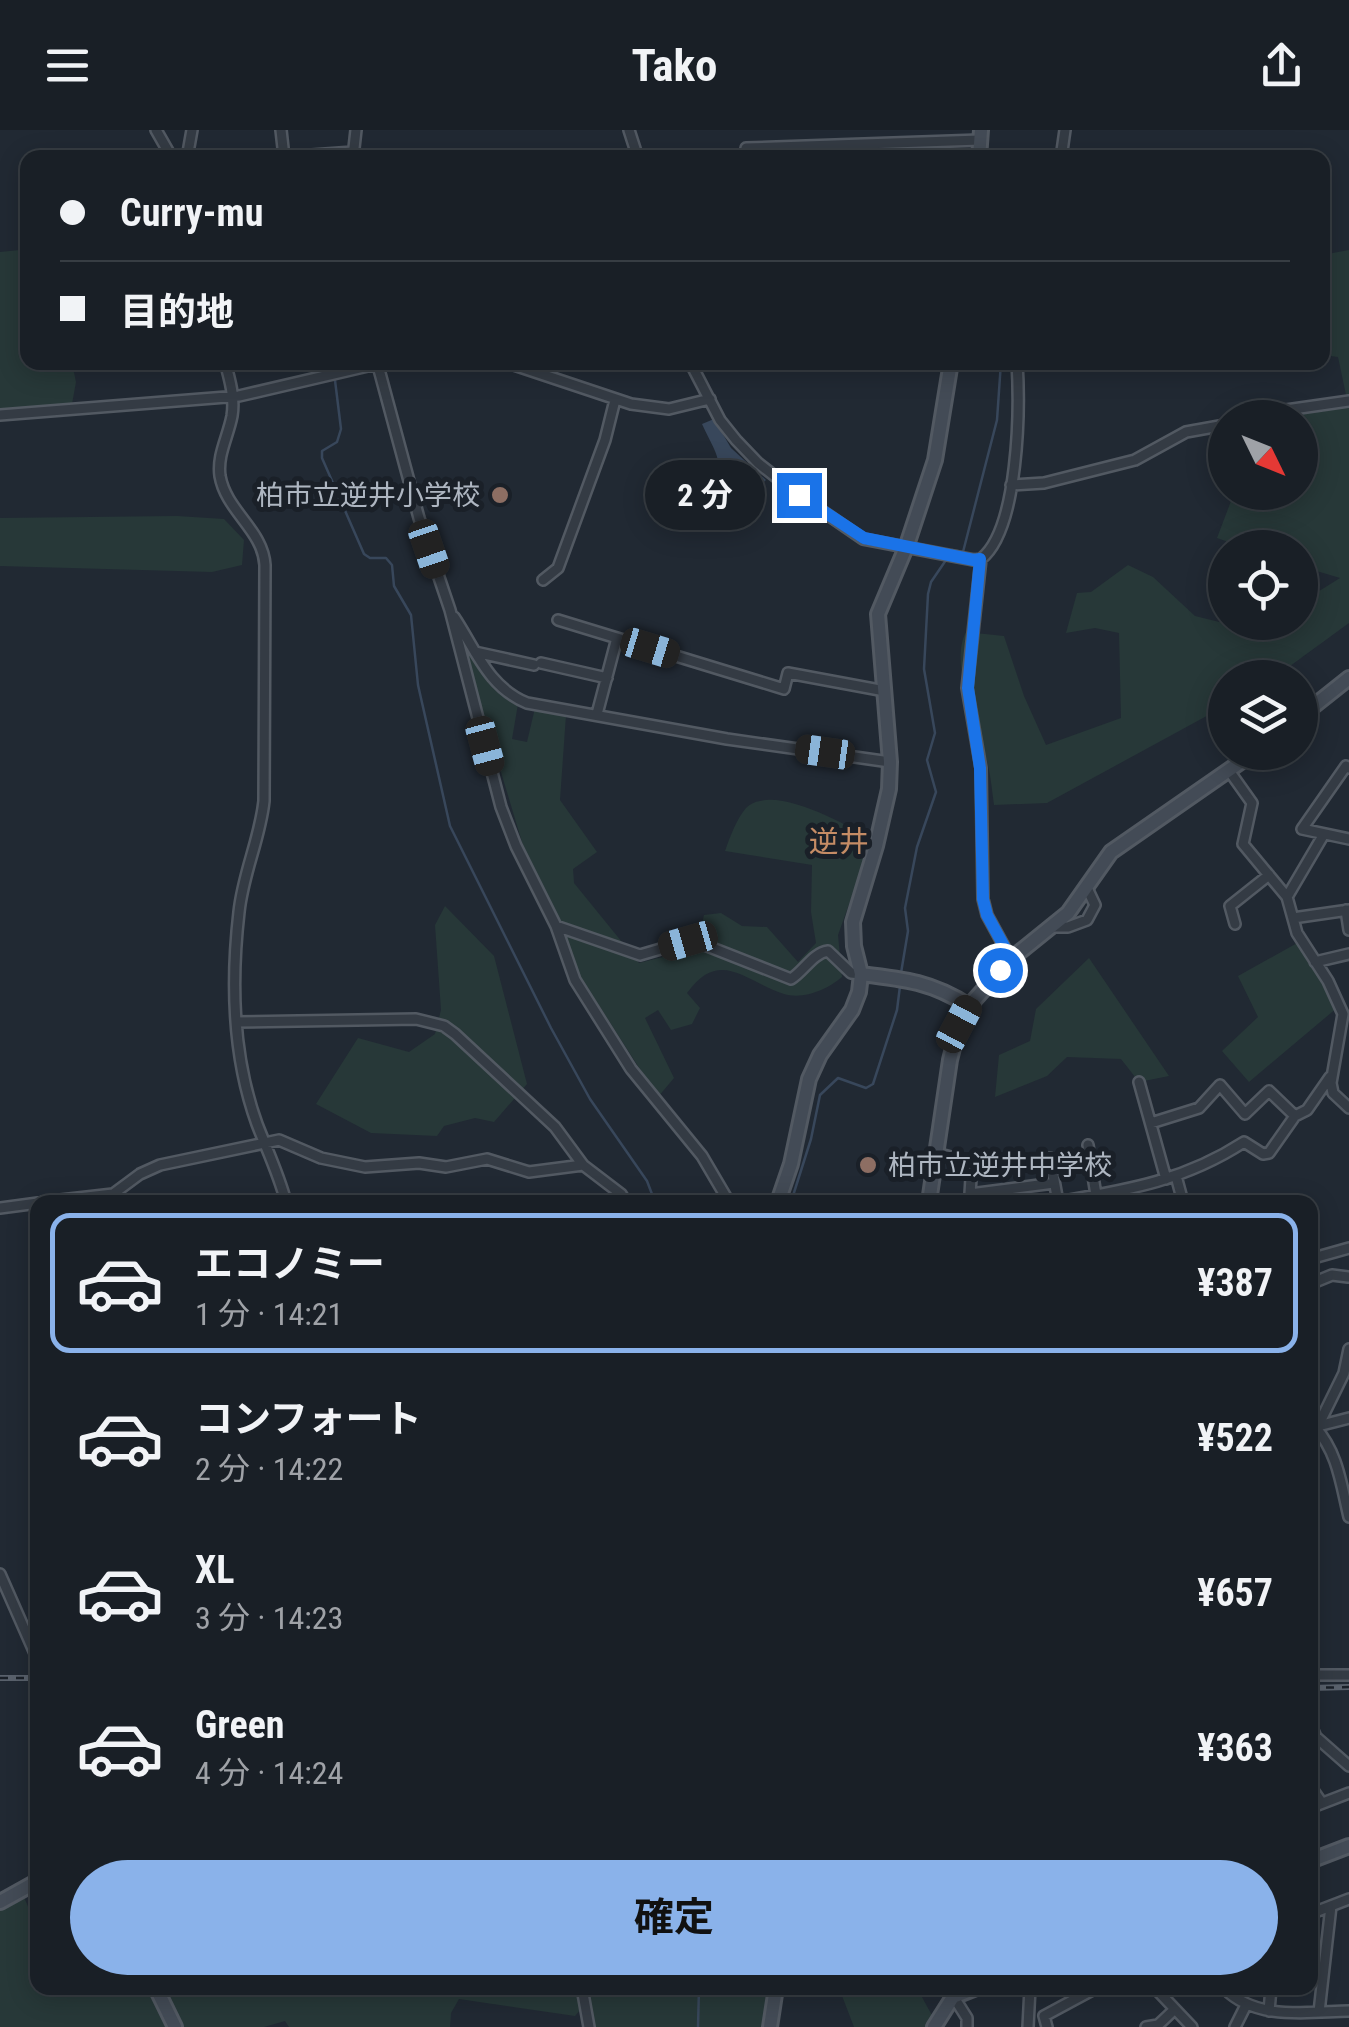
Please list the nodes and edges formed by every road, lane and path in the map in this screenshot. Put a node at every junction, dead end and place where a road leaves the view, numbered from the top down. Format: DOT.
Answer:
graph roads {
  1 [pos="980,135"];
  2 [pos="746,148"];
  3 [pos="227,370"];
  4 [pos="349,370"];
  5 [pos="381,370"];
  6 [pos="528,370"];
  7 [pos="694,370"];
  8 [pos="950,370"];
  9 [pos="1017,370"];
  10 [pos="233,397"];
  11 [pos="615,400"];
  12 [pos="710,400"];
  13 [pos="1349,400"];
  14 [pos="1318,405"];
  15 [pos="0,415"];
  16 [pos="1208,429"];
  17 [pos="1011,486"];
  18 [pos="907,545"];
  19 [pos="980,559"];
  20 [pos="543,580"];
  21 [pos="450,610"];
  22 [pos="558,620"];
  23 [pos="617,638"];
  24 [pos="475,652"];
  25 [pos="607,678"];
  26 [pos="1348,681"];
  27 [pos="885,691"];
  28 [pos="1318,704"];
  29 [pos="598,714"];
  30 [pos="890,762"];
  31 [pos="1349,768"];
  32 [pos="1232,770"];
  33 [pos="1230,772"];
  34 [pos="1324,834"];
  35 [pos="1349,839"];
  36 [pos="1269,875"];
  37 [pos="1287,897"];
  38 [pos="1348,910"];
  39 [pos="1293,918"];
  40 [pos="1235,924"];
  41 [pos="556,926"];
  42 [pos="1349,930"];
  43 [pos="1349,954"];
  44 [pos="1011,959"];
  45 [pos="1316,962"];
  46 [pos="861,974"];
  47 [pos="1344,1004"];
  48 [pos="969,1006"];
  49 [pos="236,1022"];
  50 [pos="1344,1042"];
  51 [pos="1332,1075"];
  52 [pos="1139,1082"];
  53 [pos="1349,1108"];
  54 [pos="1295,1116"];
  55 [pos="1151,1123"];
  56 [pos="266,1143"];
  57 [pos="1088,1144"];
  58 [pos="936,1153"];
  59 [pos="972,1162"];
  60 [pos="582,1165"];
  61 [pos="1171,1178"];
  62 [pos="1054,1183"];
  63 [pos="104,1195"];
  64 [pos="284,1195"];
  65 [pos="618,1195"];
  66 [pos="725,1195"];
  67 [pos="780,1195"];
  68 [pos="929,1195"];
  69 [pos="1057,1195"];
  70 [pos="1096,1195"];
  71 [pos="1180,1195"];
  72 [pos="30,1204"];
  73 [pos="0,1208"];
  74 [pos="1349,1248"];
  75 [pos="1318,1257"];
  76 [pos="1348,1274"];
  77 [pos="1318,1281"];
  78 [pos="1348,1287"];
  79 [pos="1349,1350"];
  80 [pos="1349,1418"];
  81 [pos="1318,1421"];
  82 [pos="1318,1426"];
  83 [pos="1318,1431"];
  84 [pos="1346,1486"];
  85 [pos="1349,1517"];
  86 [pos="0,1574"];
  87 [pos="30,1642"];
  88 [pos="1318,1675"];
  89 [pos="1349,1675"];
  90 [pos="1318,1738"];
  91 [pos="1349,1766"];
  92 [pos="1349,1793"];
  93 [pos="1318,1797"];
  94 [pos="1322,1803"];
  95 [pos="1318,1805"];
  96 [pos="1349,1846"];
  97 [pos="1318,1858"];
  98 [pos="30,1886"];
  99 [pos="1349,1899"];
  100 [pos="0,1902"];
  101 [pos="1332,1906"];
  102 [pos="1318,1911"];
  103 [pos="159,1995"];
  104 [pos="583,1995"];
  105 [pos="775,1995"];
  106 [pos="950,1995"];
  107 [pos="953,1995"];
  108 [pos="1030,1995"];
  109 [pos="1083,1995"];
  110 [pos="1161,1995"];
  111 [pos="1233,1995"];
  112 [pos="1270,1995"];
  113 [pos="1246,2005"];
  114 [pos="1174,2009"];
  115 [pos="1268,2011"];
  116 [pos="1320,2012"];
  117 [pos="1349,2012"];
  118 [pos="175,2027"];
  119 [pos="589,2027"];
  120 [pos="770,2027"];
  121 [pos="934,2027"];
  122 [pos="967,2027"];
  123 [pos="1028,2027"];
  124 [pos="1047,2027"];
  125 [pos="1146,2027"];
  126 [pos="1192,2027"];
  127 [pos="1235,2027"];
  1 -- 2 [label="street"];
  3 -- 10 [label="street"];
  4 -- 10 [label="street"];
  5 -- 21 [label="street"];
  6 -- 11 [label="street"];
  7 -- 12 [label="street"];
  8 -- 18 [label="street"];
  9 -- 17 [label="street"];
  10 -- 15 [label="street"];
  10 -- 49 [label="street"];
  11 -- 12 [label="street"];
  11 -- 20 [label="street"];
  12 -- 18 [label="street"];
  13 -- 14 [label="street"];
  16 -- 17 [label="street"];
  17 -- 19 [label="street"];
  18 -- 19 [label="street"];
  18 -- 27 [label="street"];
  19 -- 44 [label="street"];
  21 -- 24 [label="street"];
  21 -- 41 [label="street"];
  22 -- 23 [label="street"];
  23 -- 25 [label="street"];
  23 -- 27 [label="street"];
  24 -- 25 [label="street"];
  24 -- 29 [label="street"];
  25 -- 29 [label="street"];
  26 -- 28 [label="street"];
  27 -- 30 [label="street"];
  29 -- 30 [label="street"];
  30 -- 46 [label="street"];
  31 -- 34 [label="street"];
  32 -- 33 [label="street"];
  33 -- 36 [label="street"];
  33 -- 44 [label="street"];
  34 -- 35 [label="street"];
  34 -- 37 [label="street"];
  36 -- 37 [label="street"];
  36 -- 40 [label="street"];
  37 -- 39 [label="street"];
  38 -- 39 [label="street"];
  38 -- 42 [label="street"];
  39 -- 45 [label="street"];
  41 -- 46 [label="street"];
  41 -- 66 [label="street"];
  43 -- 45 [label="street"];
  44 -- 48 [label="street"];
  45 -- 47 [label="street"];
  46 -- 48 [label="street"];
  46 -- 67 [label="street"];
  47 -- 50 [label="street"];
  48 -- 58 [label="street"];
  49 -- 56 [label="street"];
  49 -- 60 [label="street"];
  50 -- 51 [label="street"];
  51 -- 53 [label="street"];
  51 -- 54 [label="street"];
  52 -- 55 [label="street"];
  54 -- 55 [label="street"];
  54 -- 61 [label="street"];
  55 -- 61 [label="street"];
  56 -- 60 [label="street"];
  56 -- 63 [label="street"];
  56 -- 64 [label="street"];
  57 -- 70 [label="street"];
  58 -- 59 [label="street"];
  58 -- 68 [label="street"];
  59 -- 62 [label="street"];
  59 -- 62 [label="street"];
  60 -- 65 [label="street"];
  61 -- 70 [label="street"];
  61 -- 71 [label="street"];
  62 -- 69 [label="street"];
  72 -- 73 [label="street"];
  74 -- 75 [label="street"];
  76 -- 77 [label="street"];
  76 -- 78 [label="street"];
  79 -- 81 [label="street"];
  80 -- 82 [label="street"];
  83 -- 84 [label="street"];
  84 -- 85 [label="street"];
  86 -- 87 [label="street"];
  88 -- 89 [label="street"];
  90 -- 91 [label="street"];
  92 -- 94 [label="street"];
  93 -- 94 [label="street"];
  94 -- 95 [label="street"];
  96 -- 97 [label="street"];
  98 -- 100 [label="street"];
  99 -- 101 [label="street"];
  101 -- 102 [label="street"];
  101 -- 116 [label="street"];
  103 -- 118 [label="street"];
  104 -- 119 [label="street"];
  105 -- 120 [label="street"];
  106 -- 121 [label="street"];
  107 -- 122 [label="street"];
  108 -- 123 [label="street"];
  109 -- 124 [label="street"];
  110 -- 114 [label="street"];
  111 -- 113 [label="street"];
  112 -- 115 [label="street"];
  113 -- 115 [label="street"];
  113 -- 127 [label="street"];
  114 -- 125 [label="street"];
  114 -- 126 [label="street"];
  115 -- 116 [label="street"];
  116 -- 117 [label="street"];
}
